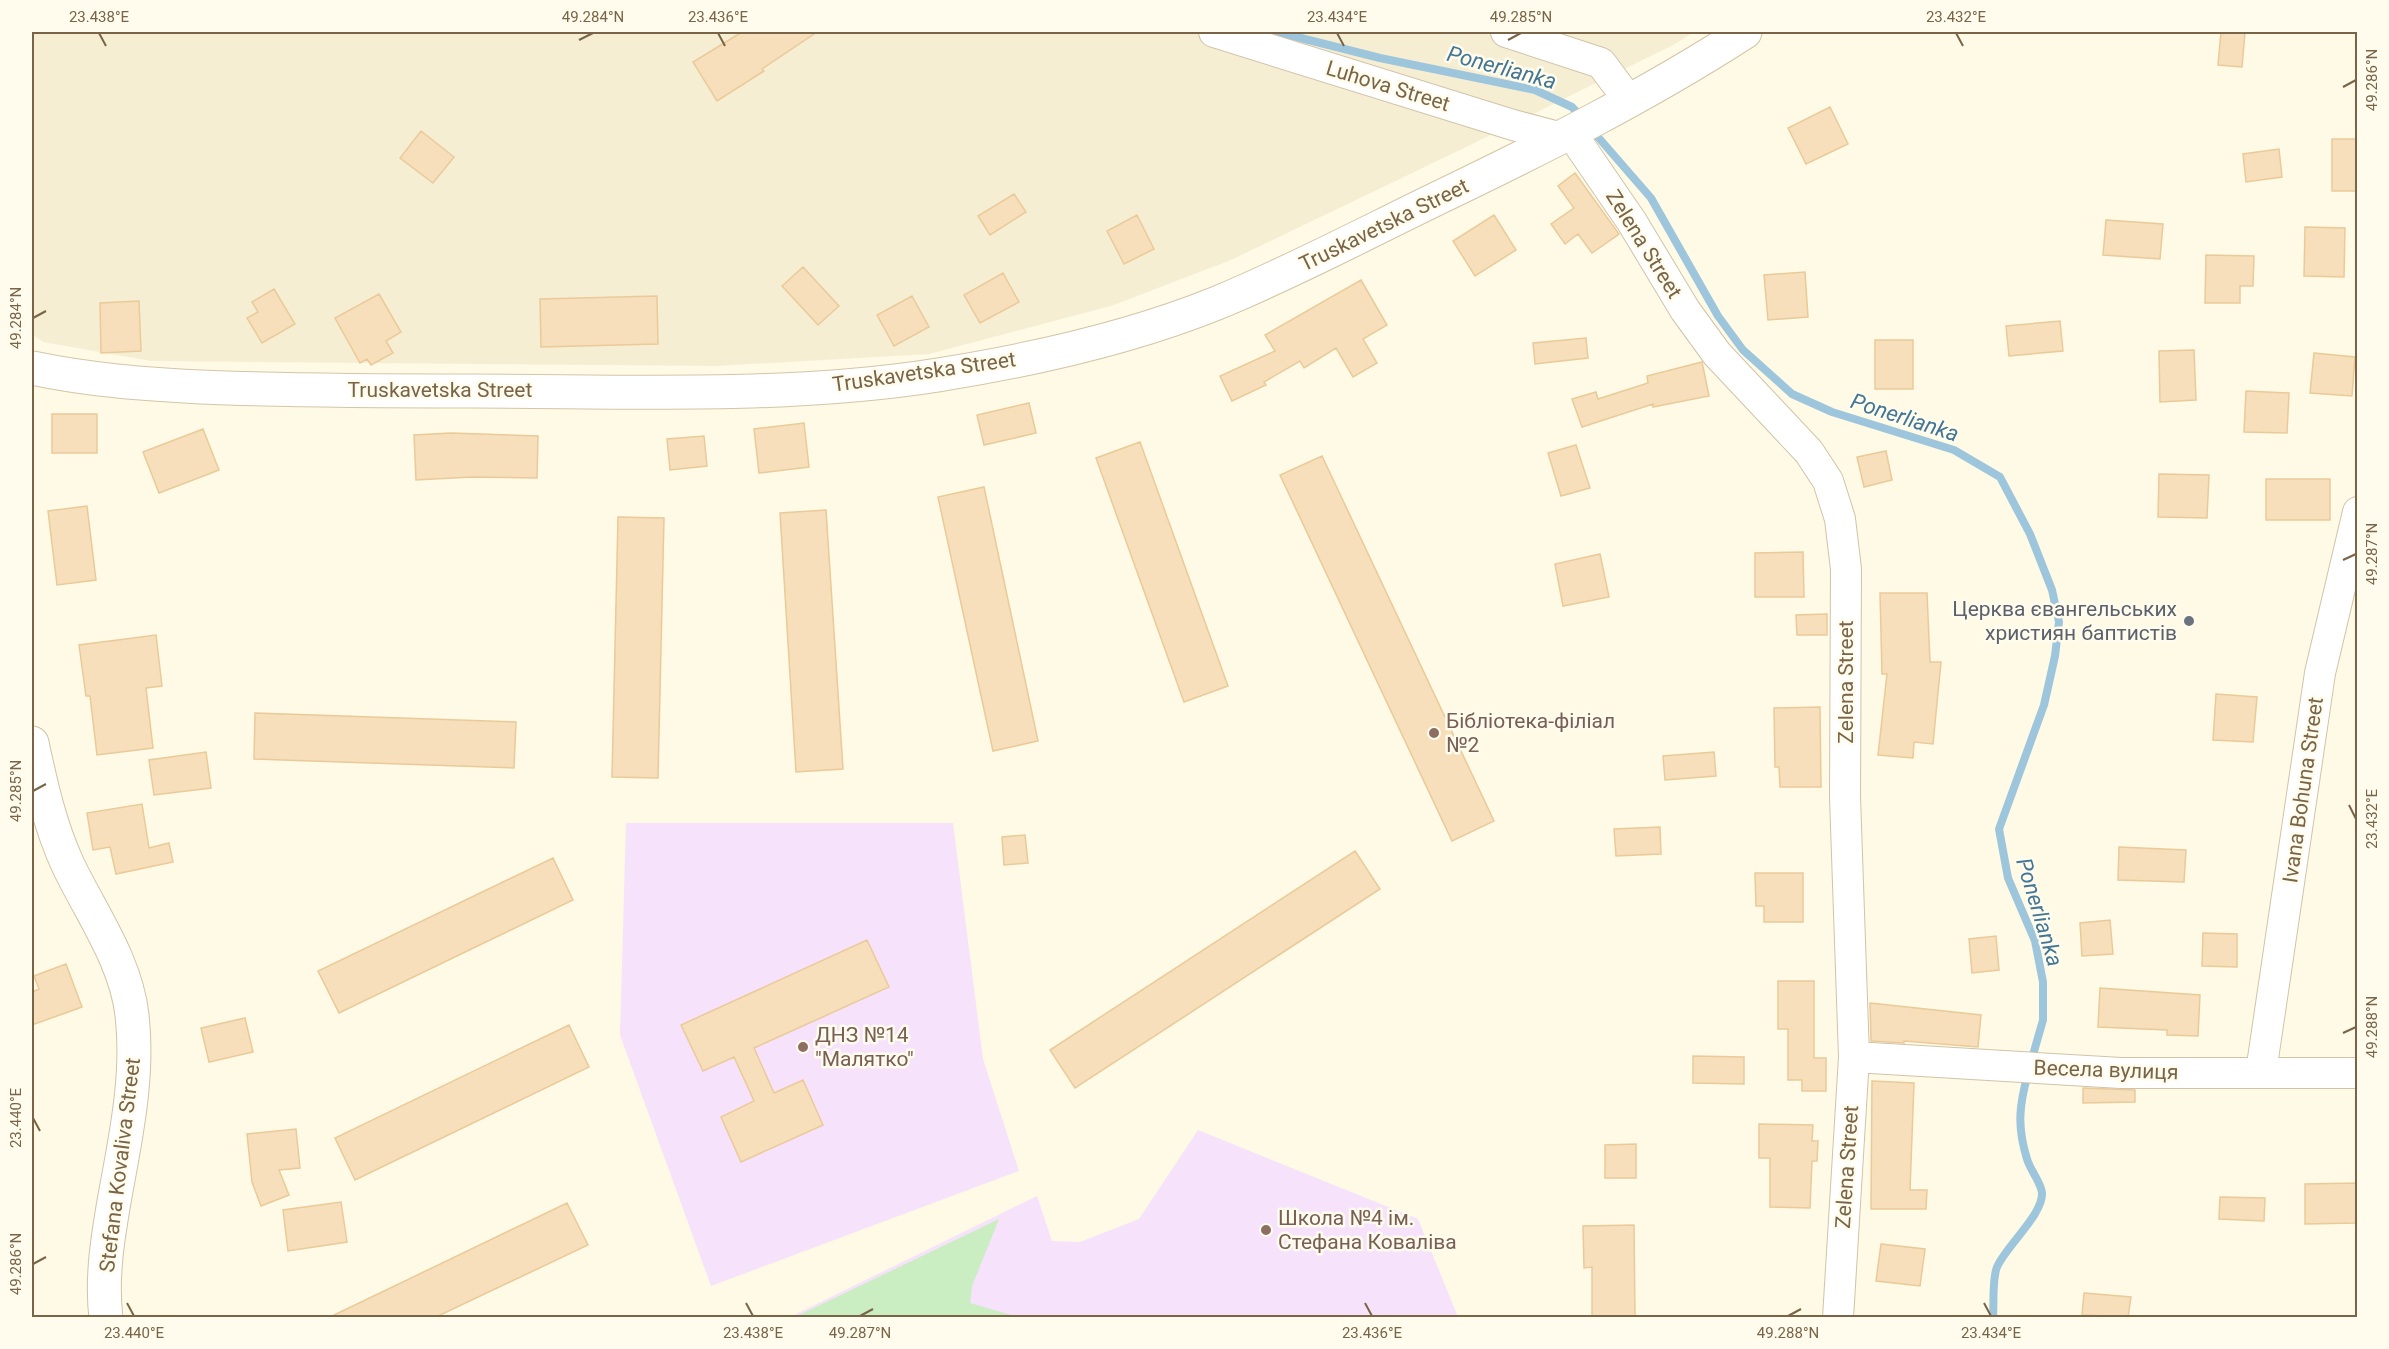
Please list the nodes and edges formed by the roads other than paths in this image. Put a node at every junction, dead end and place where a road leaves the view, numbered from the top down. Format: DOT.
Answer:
graph roads {
  1 [pos="1214,32"];
  2 [pos="1506,32"];
  3 [pos="1744,32"];
  4 [pos="1618,108"];
  5 [pos="1570,133"];
  6 [pos="32,368"];
  7 [pos="2358,512"];
  8 [pos="32,743"];
  9 [pos="1854,1057"];
  10 [pos="2261,1072"];
  11 [pos="2358,1073"];
  12 [pos="106,1317"];
  13 [pos="1838,1317"];
  1 -- 5 [label="street, Luhova Street"];
  2 -- 4 [label="street"];
  3 -- 4 [label="main road, Truskavetska Street"];
  4 -- 5 [label="main road, Truskavetska Street"];
  5 -- 6 [label="main road, Truskavetska Street"];
  5 -- 9 [label="street, Zelena Street"];
  7 -- 10 [label="street, Ivana Bohuna Street"];
  8 -- 12 [label="main road, Stefana Kovaliva Street"];
  9 -- 10 [label="street, Весела вулиця"];
  9 -- 13 [label="street, Zelena Street"];
  10 -- 11 [label="street, Весела вулиця"];
}
